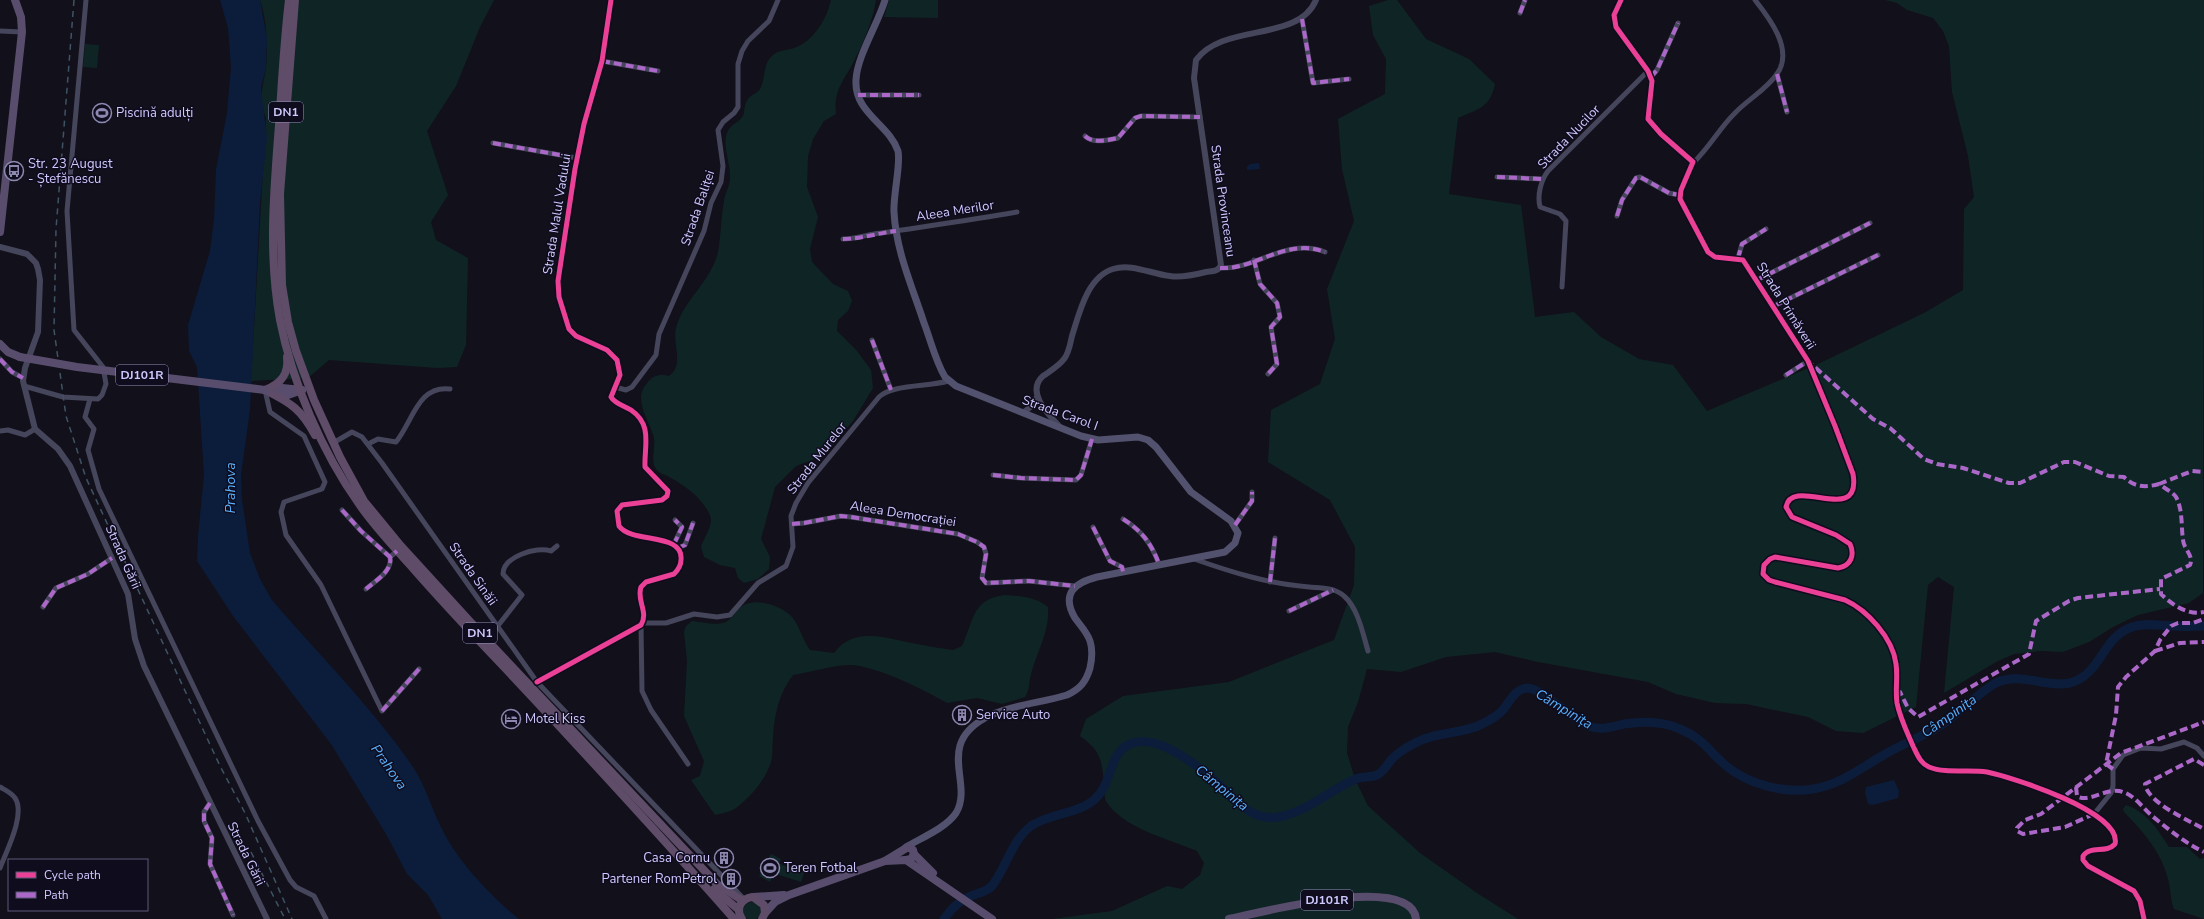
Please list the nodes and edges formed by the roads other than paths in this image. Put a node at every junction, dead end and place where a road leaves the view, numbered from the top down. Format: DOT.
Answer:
graph roads {
  1 [pos="15,0"];
  2 [pos="86,0"];
  3 [pos="289,0"];
  4 [pos="295,0"];
  5 [pos="611,0"];
  6 [pos="778,0"];
  7 [pos="885,0"];
  8 [pos="1316,0"];
  9 [pos="1524,0"];
  10 [pos="1621,0"];
  11 [pos="1755,0"];
  12 [pos="1520,13"];
  13 [pos="1302,19"];
  14 [pos="1678,23"];
  15 [pos="0,31"];
  16 [pos="22,32"];
  17 [pos="602,61"];
  18 [pos="658,71"];
  19 [pos="1650,74"];
  20 [pos="1777,74"];
  21 [pos="1349,79"];
  22 [pos="858,95"];
  23 [pos="920,95"];
  24 [pos="1787,112"];
  25 [pos="1200,117"];
  26 [pos="1085,136"];
  27 [pos="493,143"];
  28 [pos="577,158"];
  29 [pos="1693,163"];
  30 [pos="1497,177"];
  31 [pos="1543,179"];
  32 [pos="1680,195"];
  33 [pos="1017,212"];
  34 [pos="1617,216"];
  35 [pos="1870,223"];
  36 [pos="1766,229"];
  37 [pos="896,231"];
  38 [pos="0,232"];
  39 [pos="842,239"];
  40 [pos="0,247"];
  41 [pos="1325,252"];
  42 [pos="1878,255"];
  43 [pos="1738,258"];
  44 [pos="1254,260"];
  45 [pos="1220,268"];
  46 [pos="1757,280"];
  47 [pos="1562,287"];
  48 [pos="1774,306"];
  49 [pos="284,336"];
  50 [pos="872,340"];
  51 [pos="0,344"];
  52 [pos="0,359"];
  53 [pos="1808,361"];
  54 [pos="1268,374"];
  55 [pos="1786,376"];
  56 [pos="23,378"];
  57 [pos="948,381"];
  58 [pos="24,386"];
  59 [pos="615,387"];
  60 [pos="450,388"];
  61 [pos="305,389"];
  62 [pos="265,390"];
  63 [pos="891,390"];
  64 [pos="1037,397"];
  65 [pos="90,399"];
  66 [pos="1023,413"];
  67 [pos="1060,427"];
  68 [pos="35,429"];
  69 [pos="0,431"];
  70 [pos="1092,439"];
  71 [pos="333,442"];
  72 [pos="368,444"];
  73 [pos="993,475"];
  74 [pos="346,485"];
  75 [pos="1252,492"];
  76 [pos="342,510"];
  77 [pos="1123,519"];
  78 [pos="676,520"];
  79 [pos="693,523"];
  80 [pos="792,524"];
  81 [pos="1234,525"];
  82 [pos="1093,527"];
  83 [pos="1275,538"];
  84 [pos="674,544"];
  85 [pos="557,546"];
  86 [pos="678,548"];
  87 [pos="397,550"];
  88 [pos="390,557"];
  89 [pos="112,558"];
  90 [pos="1193,558"];
  91 [pos="1158,564"];
  92 [pos="1123,572"];
  93 [pos="1270,582"];
  94 [pos="1074,586"];
  95 [pos="366,588"];
  96 [pos="1333,590"];
  97 [pos="43,607"];
  98 [pos="1289,611"];
  99 [pos="642,624"];
  100 [pos="497,627"];
  101 [pos="1368,651"];
  102 [pos="419,669"];
  103 [pos="537,682"];
  104 [pos="2204,756"];
  105 [pos="688,764"];
  106 [pos="0,787"];
  107 [pos="210,803"];
  108 [pos="2094,814"];
  109 [pos="922,838"];
  110 [pos="665,840"];
  111 [pos="904,848"];
  112 [pos="914,853"];
  113 [pos="906,860"];
  114 [pos="885,861"];
  115 [pos="0,868"];
  116 [pos="945,885"];
  117 [pos="789,895"];
  118 [pos="747,899"];
  119 [pos="739,910"];
  120 [pos="233,915"];
  121 [pos="764,916"];
  122 [pos="989,917"];
  123 [pos="267,919"];
  124 [pos="326,919"];
  125 [pos="734,919"];
  126 [pos="742,919"];
  127 [pos="1229,919"];
  128 [pos="1416,919"];
  129 [pos="2144,919"];
  1 -- 16 [label="main road"];
  2 -- 65 [label="street"];
  3 -- 49 [label="highway, DN1"];
  4 -- 61 [label="highway, DN1"];
  5 -- 17 [label="street, Strada Malul Vadului"];
  6 -- 59 [label="street, Strada Baliței"];
  7 -- 22 [label="main road"];
  8 -- 13 [label="street"];
  9 -- 12 [label="street"];
  10 -- 19 [label="street"];
  11 -- 20 [label="street"];
  13 -- 21 [label="street"];
  13 -- 25 [label="street, Strada Provinceanu"];
  14 -- 19 [label="street, Strada Nucilor"];
  15 -- 16 [label="street"];
  16 -- 38 [label="main road"];
  17 -- 18 [label="street"];
  17 -- 28 [label="street, Strada Malul Vadului"];
  19 -- 29 [label="street"];
  19 -- 31 [label="street, Strada Nucilor"];
  20 -- 24 [label="street"];
  20 -- 29 [label="street"];
  22 -- 23 [label="street"];
  22 -- 37 [label="main road"];
  25 -- 26 [label="street"];
  25 -- 45 [label="street, Strada Provinceanu"];
  27 -- 28 [label="street"];
  28 -- 59 [label="street, Strada Malul Vadului"];
  29 -- 32 [label="street"];
  30 -- 31 [label="street"];
  31 -- 47 [label="street, Strada Nucilor"];
  32 -- 34 [label="street"];
  32 -- 43 [label="street, Strada Primăverii"];
  33 -- 37 [label="street, Aleea Merilor"];
  35 -- 46 [label="street, Strada Primăverii"];
  36 -- 43 [label="street"];
  37 -- 39 [label="street, Aleea Merilor"];
  37 -- 57 [label="main road"];
  40 -- 56 [label="street"];
  41 -- 44 [label="street"];
  42 -- 48 [label="street, Strada Primăverii"];
  43 -- 46 [label="street, Strada Primăverii"];
  44 -- 45 [label="street"];
  44 -- 54 [label="street"];
  45 -- 64 [label="street, Strada Provinceanu"];
  46 -- 48 [label="street, Strada Primăverii"];
  48 -- 53 [label="street, Strada Primăverii"];
  49 -- 61 [label="highway, DN1"];
  49 -- 62 [label="highway"];
  50 -- 63 [label="street"];
  51 -- 62 [label="main road, DJ101R, bridge"];
  52 -- 56 [label="street"];
  53 -- 55 [label="street"];
  53 -- 108 [label="street, Strada Primăverii"];
  56 -- 58 [label="street"];
  57 -- 63 [label="street, Strada Murelor"];
  57 -- 66 [label="main road, Strada Carol I"];
  58 -- 65 [label="street"];
  58 -- 68 [label="street"];
  59 -- 84 [label="street, Strada Malul Vadului"];
  60 -- 72 [label="street"];
  61 -- 62 [label="main road, DJ101R"];
  61 -- 71 [label="highway, DN1"];
  61 -- 74 [label="highway, DN1"];
  62 -- 74 [label="highway"];
  62 -- 102 [label="street"];
  63 -- 80 [label="street, Strada Murelor"];
  64 -- 66 [label="street, Strada Provinceanu"];
  64 -- 67 [label="street"];
  65 -- 124 [label="street"];
  66 -- 67 [label="main road, Strada Carol I"];
  67 -- 70 [label="main road, Strada Carol I"];
  68 -- 69 [label="street"];
  68 -- 89 [label="street, Strada Gării"];
  70 -- 73 [label="street"];
  70 -- 81 [label="main road, Strada Carol I"];
  71 -- 72 [label="street, Strada Sinăii"];
  71 -- 118 [label="highway, DN1"];
  72 -- 100 [label="street, Strada Sinăii"];
  74 -- 87 [label="highway, DN1"];
  75 -- 81 [label="street"];
  76 -- 88 [label="street"];
  77 -- 91 [label="street"];
  78 -- 84 [label="street"];
  79 -- 86 [label="street"];
  80 -- 94 [label="street, Aleea Democrației"];
  80 -- 99 [label="street, Strada Murelor"];
  81 -- 90 [label="main road"];
  82 -- 92 [label="street"];
  83 -- 93 [label="street"];
  84 -- 86 [label="street"];
  85 -- 100 [label="street"];
  86 -- 99 [label="street"];
  87 -- 88 [label="street"];
  87 -- 110 [label="highway, DN1"];
  88 -- 95 [label="street"];
  89 -- 97 [label="street"];
  89 -- 107 [label="street, Strada Gării"];
  90 -- 91 [label="main road"];
  90 -- 93 [label="street"];
  91 -- 92 [label="main road"];
  92 -- 94 [label="main road"];
  93 -- 96 [label="street"];
  94 -- 109 [label="main road"];
  96 -- 98 [label="street"];
  96 -- 101 [label="street"];
  99 -- 103 [label="street"];
  99 -- 105 [label="street"];
  100 -- 103 [label="street, Strada Sinăii"];
  103 -- 118 [label="street, Strada Sinăii"];
  104 -- 108 [label="street"];
  106 -- 115 [label="street"];
  107 -- 120 [label="street"];
  107 -- 123 [label="street, Strada Gării"];
  108 -- 129 [label="street"];
  109 -- 111 [label="main road"];
  109 -- 112 [label="main road"];
  110 -- 119 [label="highway, DN1"];
  110 -- 125 [label="highway, DN1"];
  111 -- 112 [label="main road"];
  111 -- 113 [label="main road"];
  111 -- 114 [label="main road"];
  112 -- 113 [label="main road"];
  112 -- 116 [label="main road"];
  113 -- 114 [label="main road"];
  113 -- 116 [label="main road"];
  114 -- 117 [label="main road"];
  116 -- 122 [label="main road"];
  117 -- 118 [label="main road"];
  117 -- 121 [label="main road"];
  118 -- 119 [label="highway"];
  118 -- 121 [label="highway, DN1"];
  119 -- 126 [label="highway"];
  127 -- 128 [label="main road, DJ101R"];
}
